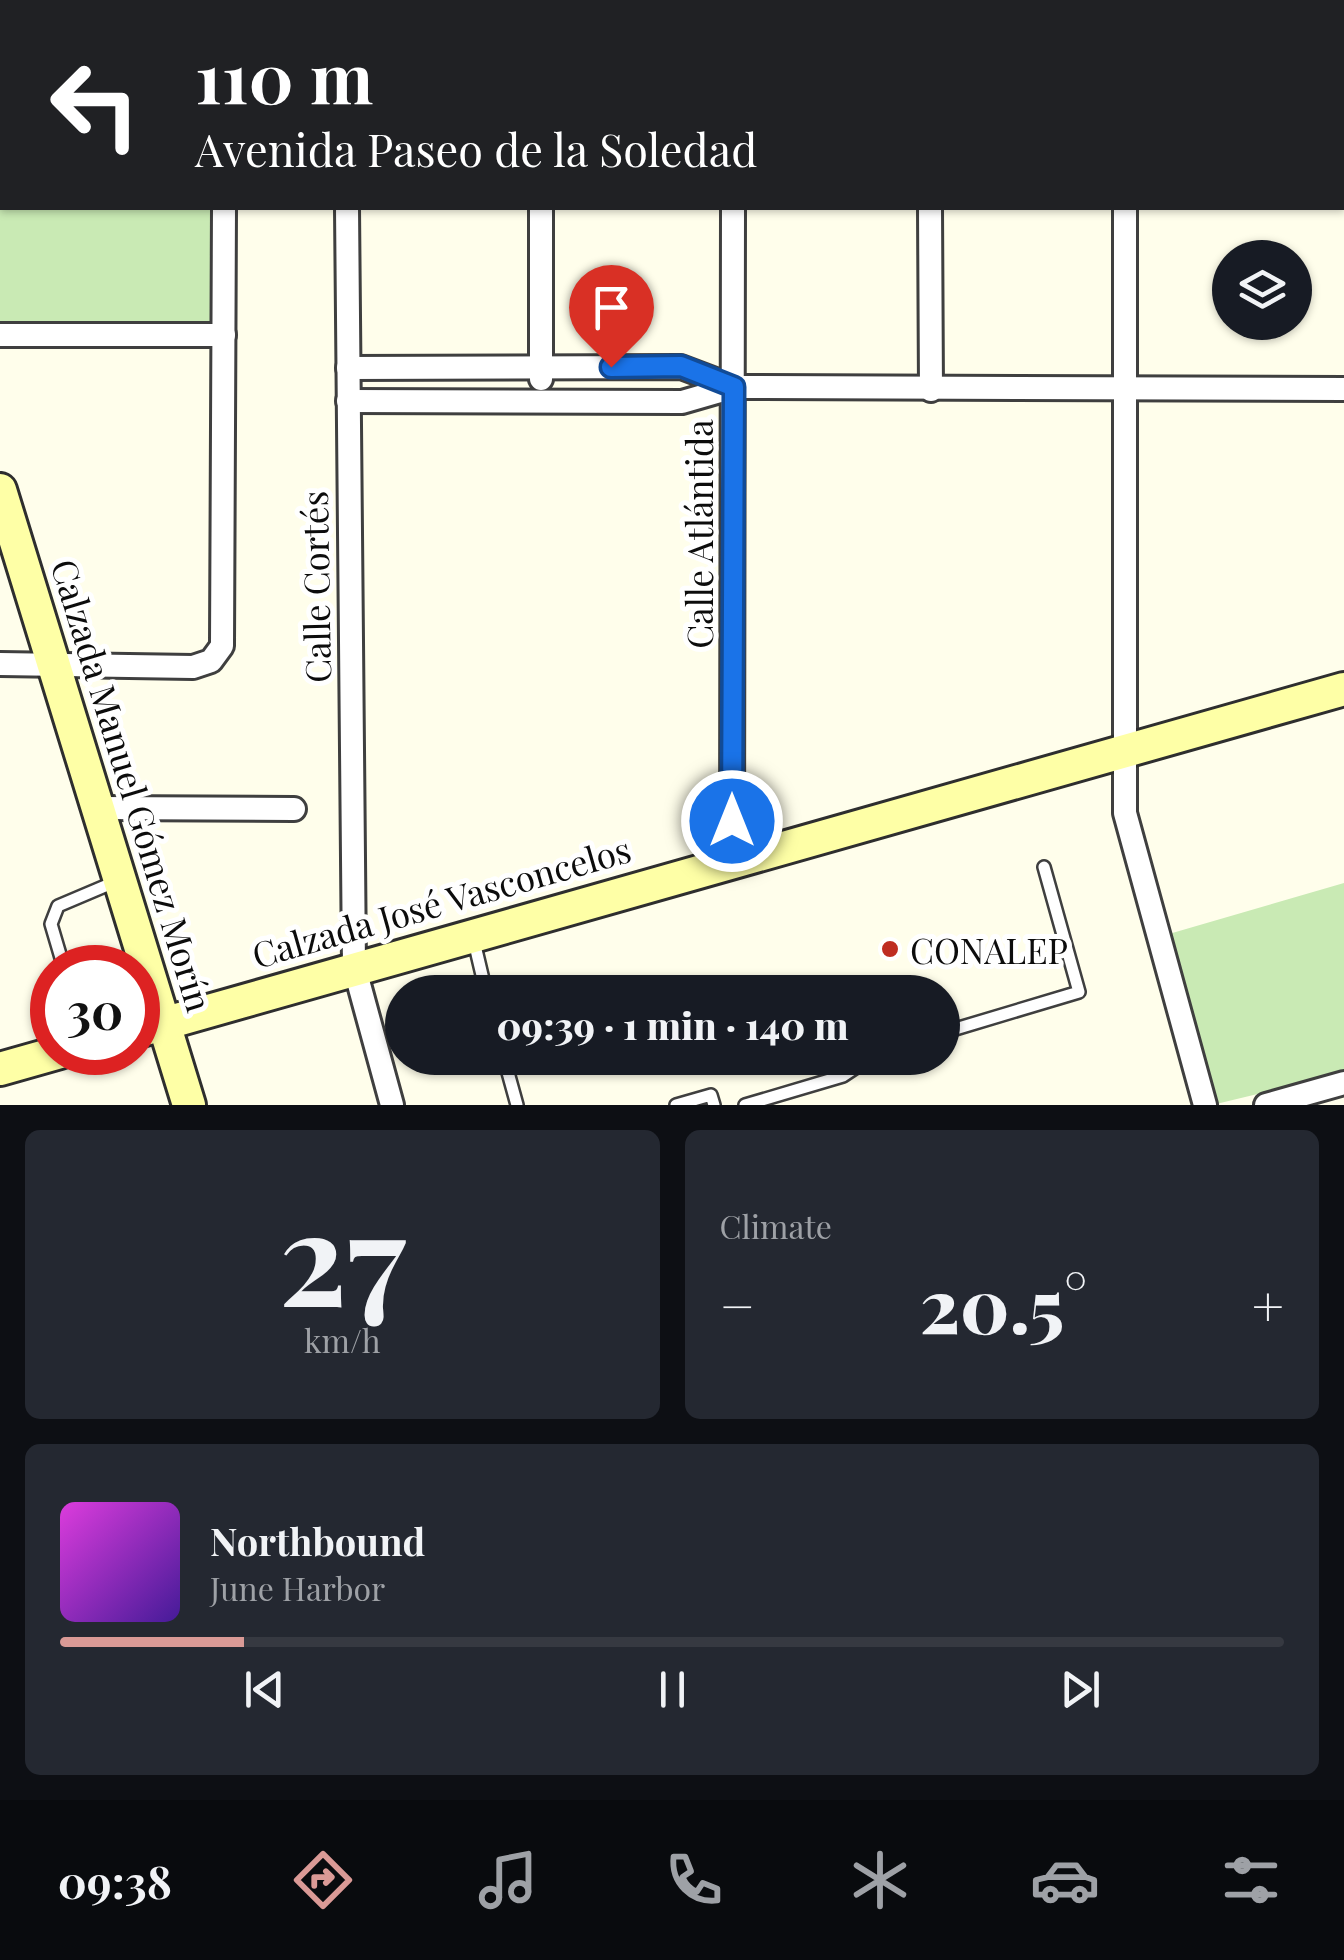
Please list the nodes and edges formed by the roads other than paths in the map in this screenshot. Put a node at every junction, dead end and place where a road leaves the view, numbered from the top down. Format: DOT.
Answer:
graph roads {
  1 [pos="224,210"];
  2 [pos="346,210"];
  3 [pos="541,210"];
  4 [pos="733,210"];
  5 [pos="930,210"];
  6 [pos="1125,210"];
  7 [pos="0,335"];
  8 [pos="224,335"];
  9 [pos="540,367"];
  10 [pos="348,368"];
  11 [pos="734,387"];
  12 [pos="1344,389"];
  13 [pos="930,390"];
  14 [pos="1126,390"];
  15 [pos="348,402"];
  16 [pos="540,402"];
  17 [pos="0,490"];
  18 [pos="0,664"];
  19 [pos="54,664"];
  20 [pos="1344,689"];
  21 [pos="1125,750"];
  22 [pos="98,808"];
  23 [pos="294,809"];
  24 [pos="732,860"];
  25 [pos="1044,867"];
  26 [pos="121,880"];
  27 [pos="472,933"];
  28 [pos="57,945"];
  29 [pos="135,945"];
  30 [pos="354,966"];
  31 [pos="482,975"];
  32 [pos="160,1025"];
  33 [pos="960,1028"];
  34 [pos="160,1044"];
  35 [pos="30,1060"];
  36 [pos="0,1069"];
  37 [pos="509,1075"];
  38 [pos="844,1075"];
  39 [pos="1344,1083"];
  40 [pos="1293,1101"];
  41 [pos="188,1105"];
  42 [pos="392,1105"];
  43 [pos="517,1105"];
  44 [pos="676,1105"];
  45 [pos="714,1105"];
  46 [pos="746,1105"];
  47 [pos="1204,1105"];
  48 [pos="1266,1105"];
  1 -- 8 [label="street"];
  2 -- 10 [label="street, Calle Cortés"];
  3 -- 9 [label="street"];
  4 -- 11 [label="street, Calle Atlántida"];
  5 -- 13 [label="street"];
  6 -- 14 [label="street"];
  7 -- 8 [label="street"];
  8 -- 19 [label="street"];
  9 -- 10 [label="street"];
  9 -- 11 [label="street"];
  9 -- 16 [label="street"];
  10 -- 15 [label="street, Calle Cortés"];
  11 -- 13 [label="street"];
  11 -- 16 [label="street"];
  11 -- 24 [label="street, Calle Atlántida"];
  12 -- 14 [label="street"];
  13 -- 14 [label="street"];
  14 -- 21 [label="street"];
  15 -- 16 [label="street"];
  15 -- 30 [label="street, Calle Cortés"];
  17 -- 19 [label="main road, Calzada Manuel Gómez Morín"];
  18 -- 19 [label="street"];
  19 -- 22 [label="main road, Calzada Manuel Gómez Morín"];
  20 -- 21 [label="main road, Calzada José Vasconcelos"];
  21 -- 24 [label="main road, Calzada José Vasconcelos"];
  21 -- 47 [label="street"];
  22 -- 23 [label="street"];
  22 -- 26 [label="main road, Calzada Manuel Gómez Morín"];
  24 -- 27 [label="main road, Calzada José Vasconcelos"];
  25 -- 33 [label="lane"];
  26 -- 28 [label="lane"];
  26 -- 29 [label="main road, Calzada Manuel Gómez Morín"];
  27 -- 30 [label="main road, Calzada José Vasconcelos"];
  27 -- 31 [label="lane"];
  30 -- 32 [label="main road, Calzada José Vasconcelos"];
  30 -- 42 [label="street, Calle Cortés"];
  34 -- 41 [label="main road, Calzada Manuel Gómez Morín"];
  35 -- 36 [label="main road"];
  37 -- 43 [label="lane"];
  38 -- 46 [label="lane"];
  39 -- 40 [label="street"];
  40 -- 48 [label="street"];
  44 -- 45 [label="lane"];
}
